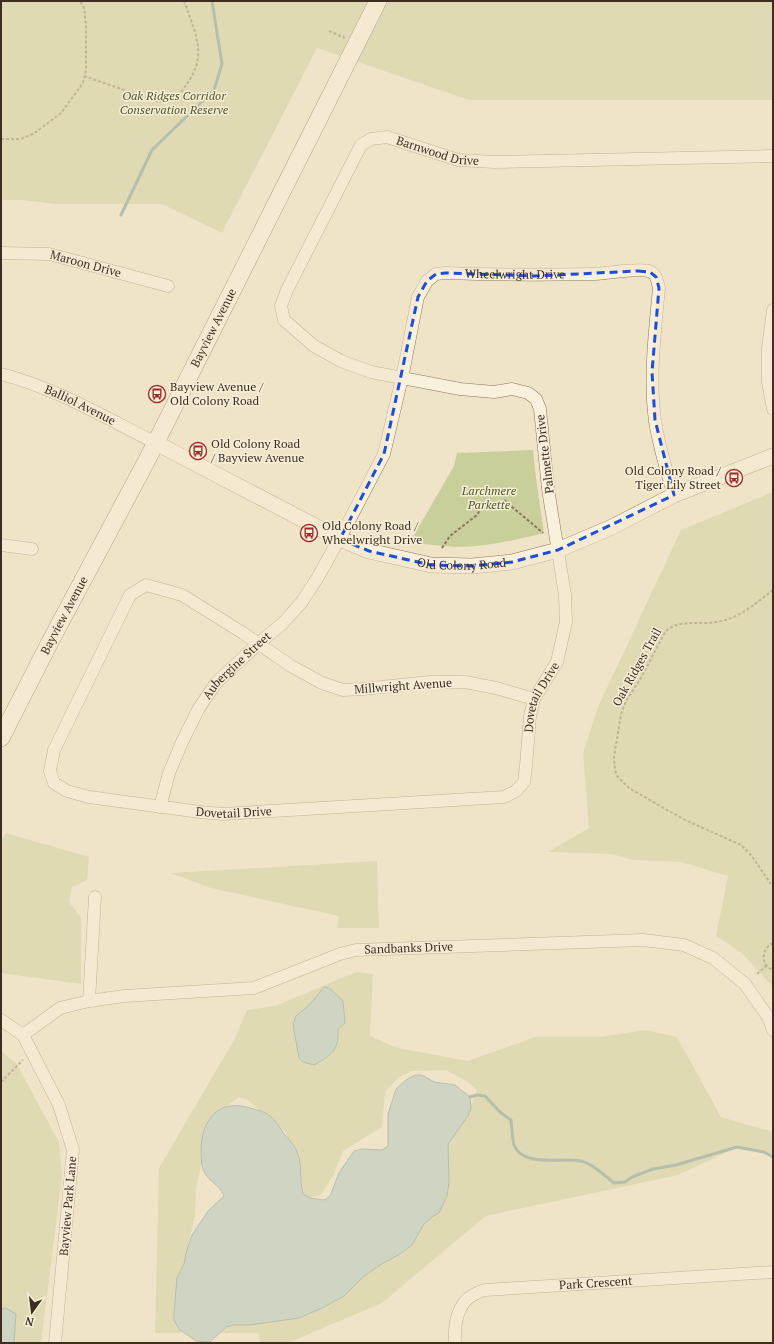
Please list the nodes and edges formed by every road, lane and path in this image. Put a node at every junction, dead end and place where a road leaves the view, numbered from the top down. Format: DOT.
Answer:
graph roads {
  1 [pos="80,1"];
  2 [pos="184,1"];
  3 [pos="378,1"];
  4 [pos="84,76"];
  5 [pos="1,139"];
  6 [pos="773,156"];
  7 [pos="1,253"];
  8 [pos="168,286"];
  9 [pos="773,310"];
  10 [pos="1,374"];
  11 [pos="402,378"];
  12 [pos="773,409"];
  13 [pos="156,443"];
  14 [pos="773,456"];
  15 [pos="674,495"];
  16 [pos="504,500"];
  17 [pos="484,503"];
  18 [pos="546,535"];
  19 [pos="340,539"];
  20 [pos="1,544"];
  21 [pos="442,548"];
  22 [pos="32,549"];
  23 [pos="558,550"];
  24 [pos="773,590"];
  25 [pos="259,643"];
  26 [pos="534,699"];
  27 [pos="1,738"];
  28 [pos="160,807"];
  29 [pos="773,887"];
  30 [pos="95,898"];
  31 [pos="773,943"];
  32 [pos="766,966"];
  33 [pos="773,970"];
  34 [pos="757,974"];
  35 [pos="89,1001"];
  36 [pos="1,1020"];
  37 [pos="773,1030"];
  38 [pos="23,1035"];
  39 [pos="23,1060"];
  40 [pos="1,1082"];
  41 [pos="773,1272"];
  42 [pos="55,1343"];
  43 [pos="455,1343"];
  1 -- 4 [label="path"];
  2 -- 4 [label="path"];
  3 -- 13 [label="main road, Bayview Avenue"];
  4 -- 5 [label="path"];
  6 -- 11 [label="street, Barnwood Drive"];
  7 -- 8 [label="street, Maroon Drive"];
  9 -- 12 [label="street"];
  10 -- 13 [label="street, Balliol Avenue"];
  11 -- 15 [label="street, Wheelwright Drive"];
  11 -- 19 [label="street, Wheelwright Drive"];
  11 -- 23 [label="street, Palmette Drive"];
  13 -- 19 [label="street, Old Colony Road"];
  13 -- 27 [label="main road, Bayview Avenue"];
  14 -- 15 [label="street, Old Colony Road"];
  15 -- 23 [label="street, Old Colony Road"];
  16 -- 18 [label="path"];
  17 -- 21 [label="path"];
  19 -- 23 [label="street, Old Colony Road"];
  19 -- 25 [label="street, Aubergine Street"];
  20 -- 22 [label="street"];
  23 -- 26 [label="street, Dovetail Drive"];
  24 -- 29 [label="path, Oak Ridges Trail"];
  25 -- 26 [label="street, Millwright Avenue"];
  25 -- 28 [label="street, Aubergine Street"];
  25 -- 28 [label="street, Dovetail Drive"];
  26 -- 28 [label="street, Dovetail Drive"];
  30 -- 35 [label="street"];
  31 -- 32 [label="path"];
  32 -- 33 [label="path"];
  32 -- 34 [label="path"];
  35 -- 37 [label="street, Sandbanks Drive"];
  35 -- 38 [label="street, Sandbanks Drive"];
  36 -- 38 [label="street, Bayview Park Lane"];
  38 -- 42 [label="street, Bayview Park Lane"];
  39 -- 40 [label="path"];
  41 -- 43 [label="street, Park Crescent"];
}
